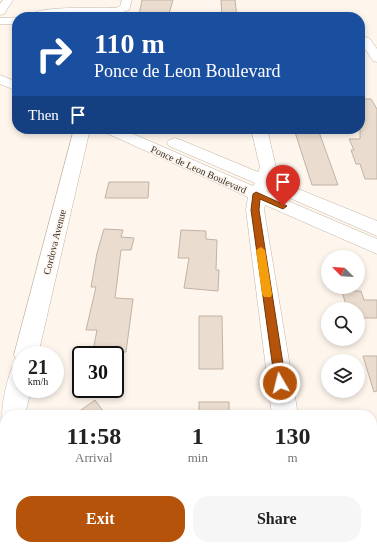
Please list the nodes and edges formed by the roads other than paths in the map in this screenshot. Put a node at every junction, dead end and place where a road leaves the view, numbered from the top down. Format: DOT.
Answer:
graph roads {
  1 [pos="8,0"];
  2 [pos="127,0"];
  3 [pos="0,12"];
  4 [pos="61,12"];
  5 [pos="0,20"];
  6 [pos="12,21"];
  7 [pos="368,41"];
  8 [pos="377,58"];
  9 [pos="0,73"];
  10 [pos="12,73"];
  11 [pos="0,79"];
  12 [pos="12,85"];
  13 [pos="81,134"];
  14 [pos="122,134"];
  15 [pos="153,134"];
  16 [pos="260,134"];
  17 [pos="261,188"];
  18 [pos="377,229"];
  19 [pos="377,247"];
  20 [pos="28,346"];
  21 [pos="16,398"];
  22 [pos="13,410"];
  23 [pos="284,410"];
  1 -- 3 [label="main road"];
  2 -- 4 [label="street"];
  5 -- 6 [label="street"];
  7 -- 8 [label="street"];
  9 -- 10 [label="street"];
  11 -- 12 [label="street"];
  13 -- 20 [label="street, Cordova Avenue"];
  14 -- 17 [label="street, Ponce de Leon Boulevard"];
  15 -- 17 [label="street, Ponce de Leon Boulevard"];
  16 -- 17 [label="street"];
  17 -- 18 [label="street, Ponce de Leon Boulevard"];
  17 -- 19 [label="street, Ponce de Leon Boulevard"];
  17 -- 23 [label="street"];
  21 -- 22 [label="street"];
}
